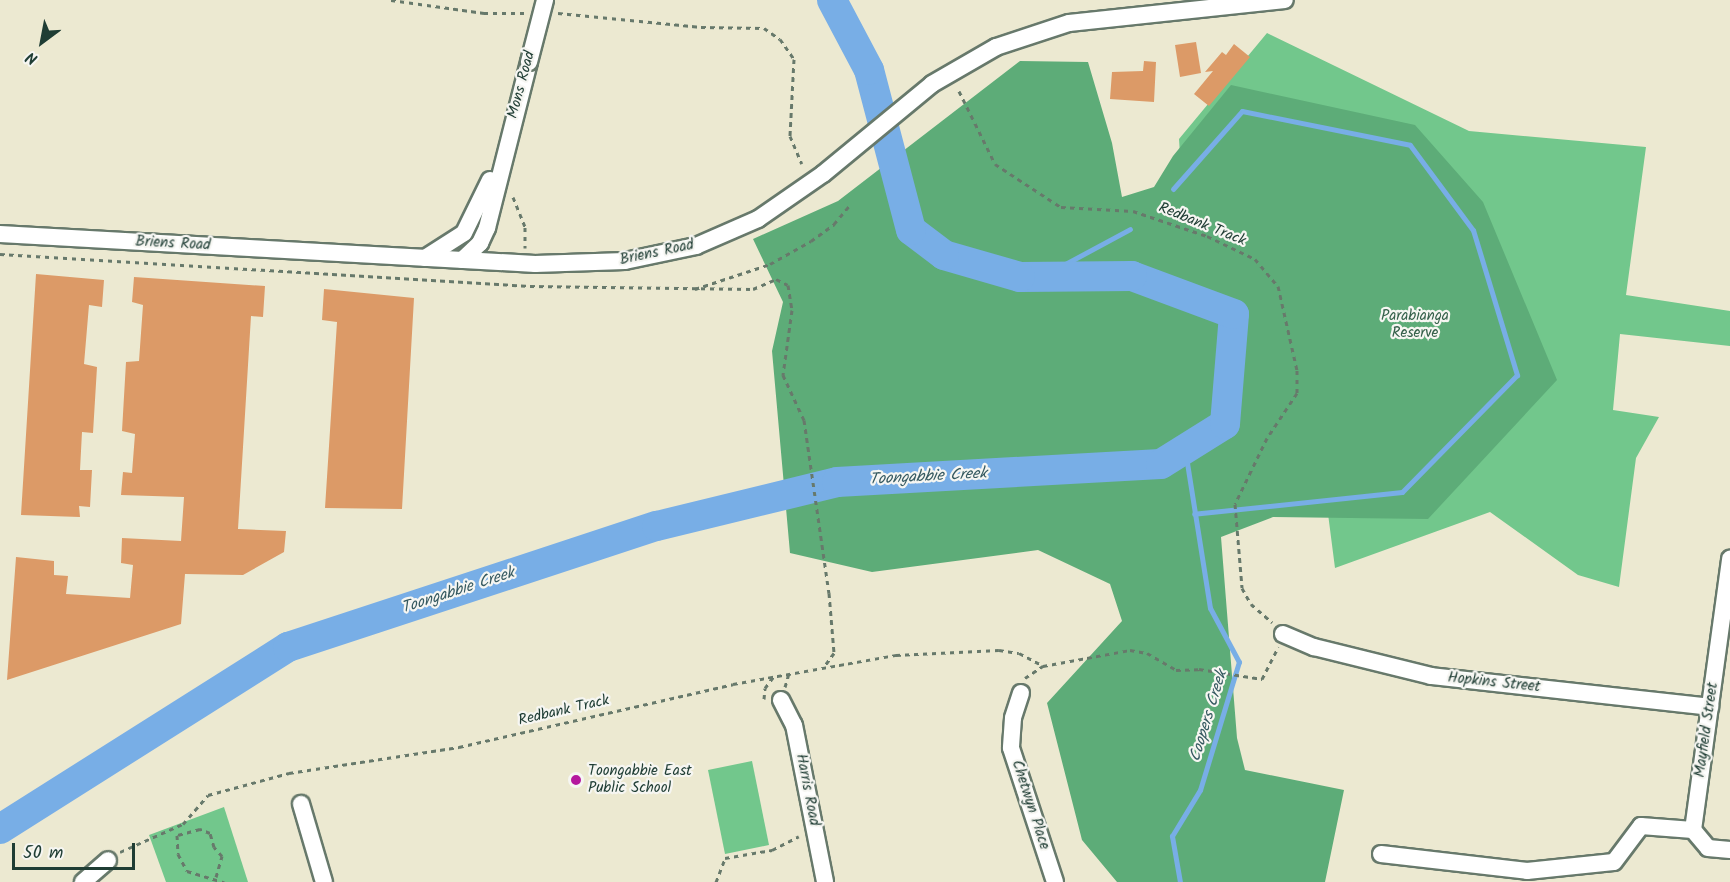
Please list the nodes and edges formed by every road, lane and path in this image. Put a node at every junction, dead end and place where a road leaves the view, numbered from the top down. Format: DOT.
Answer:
graph roads {
  1 [pos="391,0"];
  2 [pos="1285,0"];
  3 [pos="550,7"];
  4 [pos="531,13"];
  5 [pos="959,91"];
  6 [pos="802,164"];
  7 [pos="499,170"];
  8 [pos="850,205"];
  9 [pos="0,234"];
  10 [pos="0,254"];
  11 [pos="424,258"];
  12 [pos="462,260"];
  13 [pos="529,280"];
  14 [pos="530,286"];
  15 [pos="690,290"];
  16 [pos="1730,559"];
  17 [pos="1283,634"];
  18 [pos="1043,666"];
  19 [pos="824,667"];
  20 [pos="1021,693"];
  21 [pos="781,700"];
  22 [pos="1710,707"];
  23 [pos="301,804"];
  24 [pos="1693,830"];
  25 [pos="799,836"];
  26 [pos="1730,850"];
  27 [pos="1380,854"];
  28 [pos="108,860"];
  29 [pos="216,878"];
  30 [pos="83,882"];
  31 [pos="224,882"];
  32 [pos="324,882"];
  33 [pos="716,882"];
  34 [pos="825,882"];
  35 [pos="1055,882"];
  1 -- 4 [label="path"];
  2 -- 12 [label="street, Briens Road"];
  3 -- 6 [label="path"];
  3 -- 7 [label="street, Mons Road, bridge"];
  5 -- 17 [label="path, Redbank Track"];
  7 -- 11 [label="street, Mons Road"];
  7 -- 12 [label="street, Mons Road"];
  8 -- 15 [label="path"];
  9 -- 11 [label="street, Briens Road"];
  10 -- 14 [label="path"];
  11 -- 12 [label="street, Briens Road"];
  13 -- 14 [label="path"];
  14 -- 15 [label="path"];
  15 -- 19 [label="path"];
  16 -- 22 [label="street, Mayfield Street"];
  17 -- 18 [label="path"];
  17 -- 22 [label="street, Hopkins Street"];
  18 -- 19 [label="path, Redbank Track"];
  18 -- 20 [label="path"];
  19 -- 28 [label="path, Redbank Track"];
  20 -- 35 [label="street, Chetwyn Place"];
  21 -- 34 [label="street, Harris Road"];
  22 -- 24 [label="street, Mayfield Street"];
  23 -- 32 [label="street"];
  24 -- 26 [label="street"];
  24 -- 27 [label="street"];
  25 -- 33 [label="path"];
  28 -- 30 [label="street"];
  29 -- 29 [label="path"];
  29 -- 31 [label="path"];
}
